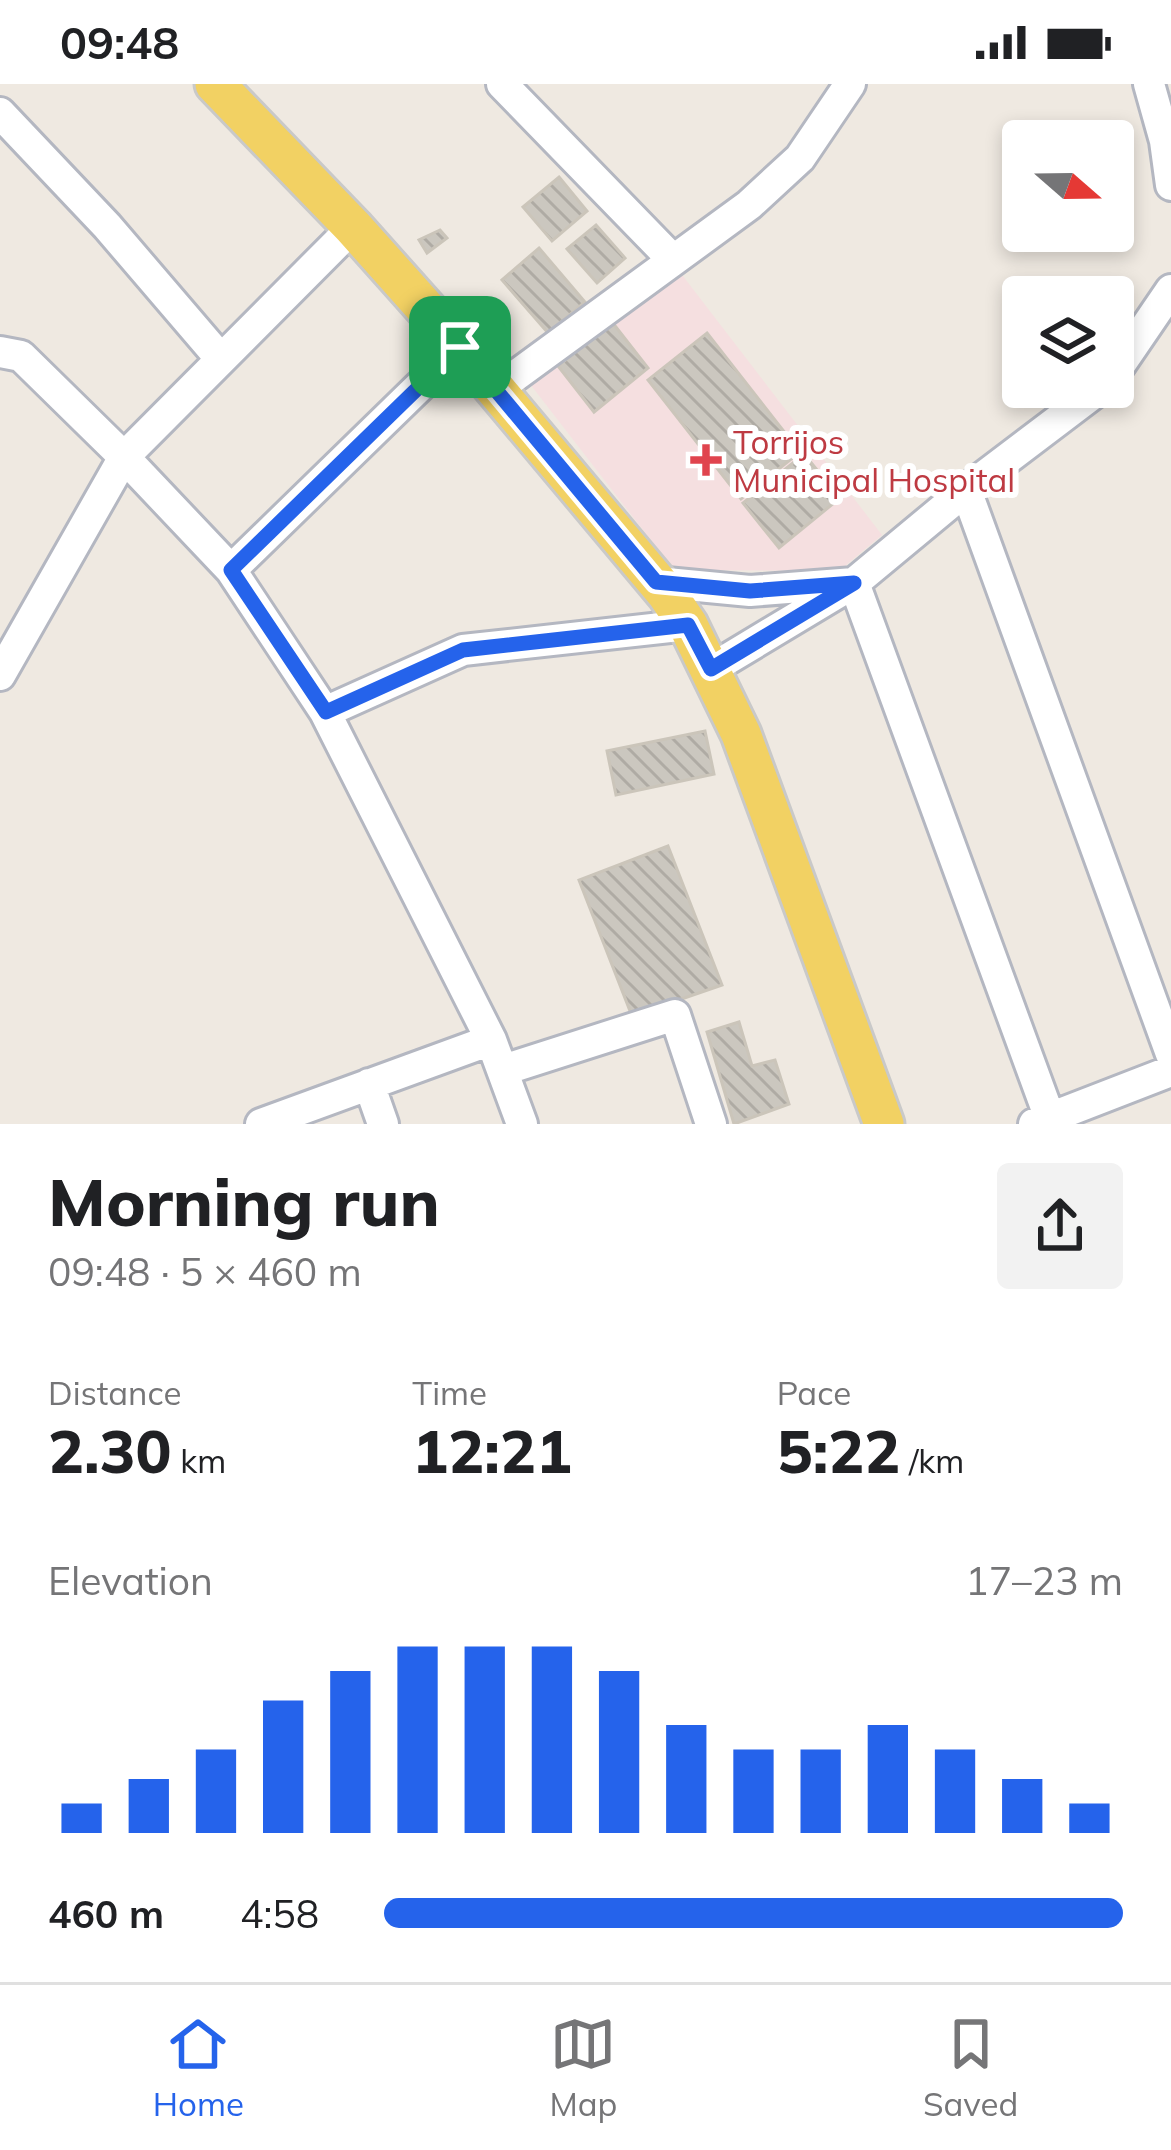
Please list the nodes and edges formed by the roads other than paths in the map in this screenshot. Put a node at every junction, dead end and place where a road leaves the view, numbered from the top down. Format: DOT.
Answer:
graph roads {
  1 [pos="215,84"];
  2 [pos="502,84"];
  3 [pos="850,84"];
  4 [pos="1149,84"];
  5 [pos="0,113"];
  6 [pos="1171,185"];
  7 [pos="352,227"];
  8 [pos="673,260"];
  9 [pos="1171,290"];
  10 [pos="1134,345"];
  11 [pos="460,347"];
  12 [pos="0,352"];
  13 [pos="220,358"];
  14 [pos="496,390"];
  15 [pos="1074,408"];
  16 [pos="124,457"];
  17 [pos="966,490"];
  18 [pos="231,570"];
  19 [pos="656,582"];
  20 [pos="854,583"];
  21 [pos="688,625"];
  22 [pos="711,669"];
  23 [pos="0,675"];
  24 [pos="326,712"];
  25 [pos="491,1040"];
  26 [pos="1171,1054"];
  27 [pos="503,1070"];
  28 [pos="1171,1070"];
  29 [pos="370,1084"];
  30 [pos="1046,1122"];
  31 [pos="261,1124"];
  32 [pos="383,1124"];
  33 [pos="522,1124"];
  34 [pos="711,1124"];
  35 [pos="884,1124"];
  1 -- 7 [label="main road"];
  2 -- 8 [label="street"];
  3 -- 8 [label="street"];
  4 -- 6 [label="street"];
  5 -- 13 [label="street"];
  7 -- 11 [label="main road"];
  7 -- 13 [label="street"];
  8 -- 14 [label="street"];
  9 -- 10 [label="street"];
  11 -- 14 [label="main road"];
  11 -- 18 [label="street"];
  12 -- 16 [label="street"];
  13 -- 16 [label="street"];
  14 -- 19 [label="main road"];
  15 -- 17 [label="street"];
  16 -- 18 [label="street"];
  16 -- 23 [label="street"];
  17 -- 20 [label="street"];
  17 -- 26 [label="street"];
  18 -- 24 [label="street"];
  19 -- 20 [label="street"];
  19 -- 21 [label="main road"];
  20 -- 22 [label="street"];
  20 -- 30 [label="street"];
  21 -- 22 [label="main road"];
  21 -- 24 [label="street"];
  22 -- 35 [label="main road"];
  24 -- 25 [label="street"];
  25 -- 27 [label="street"];
  25 -- 29 [label="street"];
  27 -- 33 [label="street"];
  27 -- 34 [label="street"];
  28 -- 30 [label="street"];
  29 -- 31 [label="street"];
  29 -- 32 [label="street"];
}
